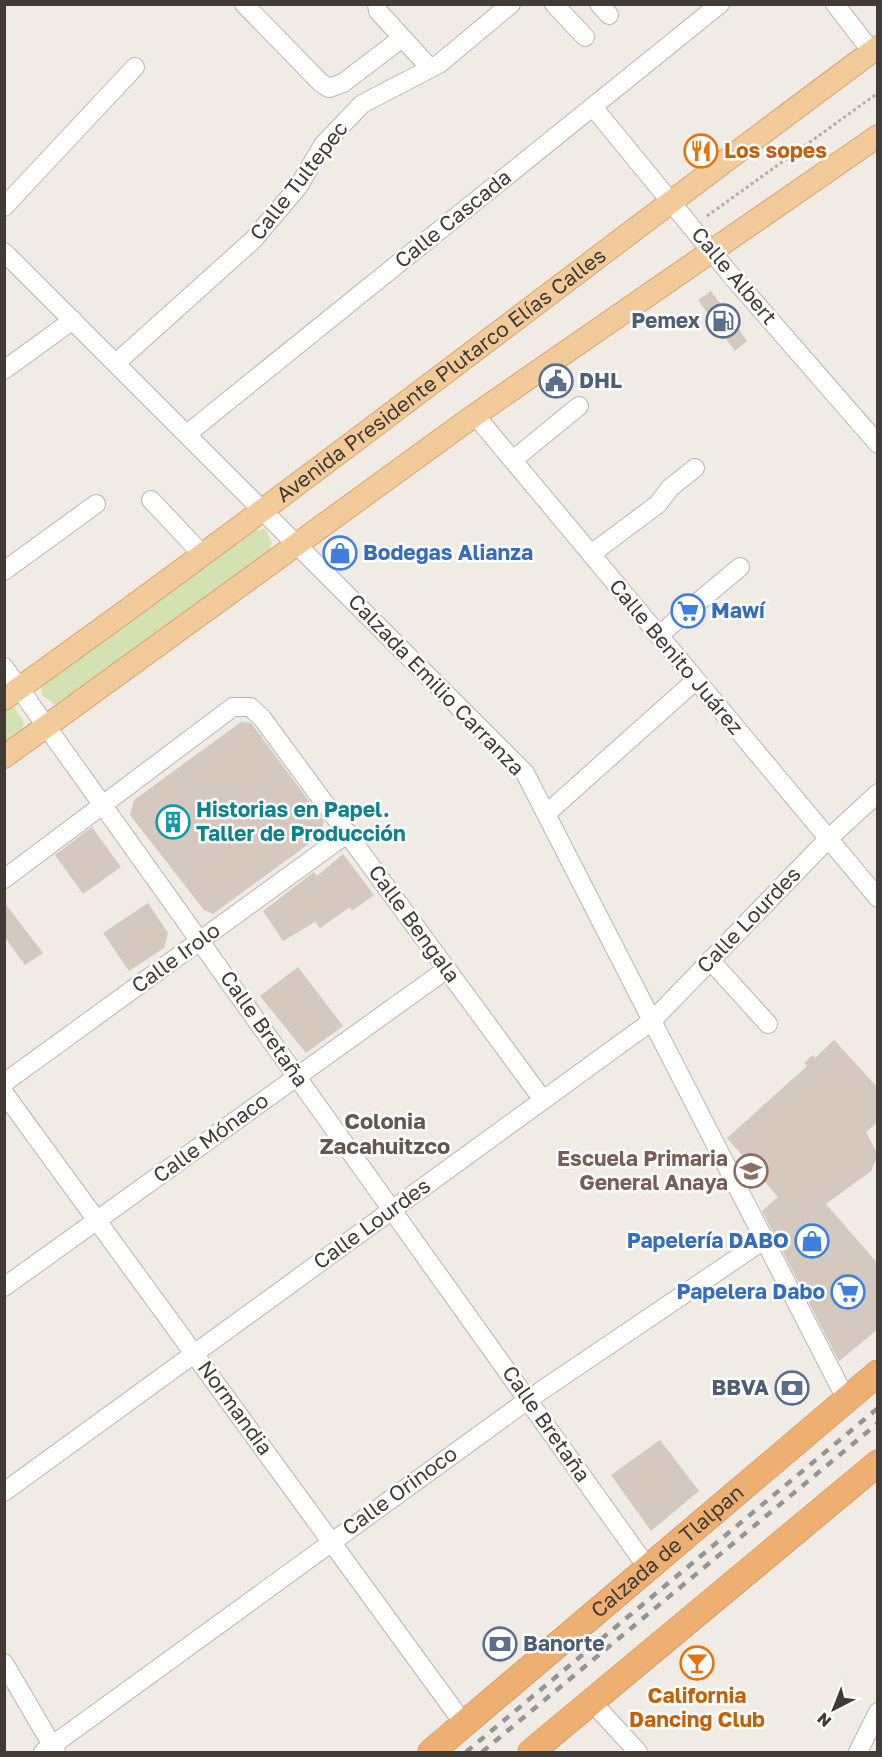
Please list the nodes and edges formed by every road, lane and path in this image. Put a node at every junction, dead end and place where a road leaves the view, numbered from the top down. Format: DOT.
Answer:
graph roads {
  1 [pos="244,4"];
  2 [pos="377,4"];
  3 [pos="512,4"];
  4 [pos="554,4"];
  5 [pos="720,4"];
  6 [pos="836,4"];
  7 [pos="402,38"];
  8 [pos="585,38"];
  9 [pos="875,49"];
  10 [pos="435,66"];
  11 [pos="135,67"];
  12 [pos="878,93"];
  13 [pos="593,106"];
  14 [pos="878,136"];
  15 [pos="671,200"];
  16 [pos="4,207"];
  17 [pos="707,216"];
  18 [pos="711,250"];
  19 [pos="4,252"];
  20 [pos="73,320"];
  21 [pos="116,363"];
  22 [pos="4,370"];
  23 [pos="579,406"];
  24 [pos="475,415"];
  25 [pos="187,434"];
  26 [pos="878,444"];
  27 [pos="513,460"];
  28 [pos="695,468"];
  29 [pos="151,500"];
  30 [pos="96,504"];
  31 [pos="264,510"];
  32 [pos="297,544"];
  33 [pos="202,554"];
  34 [pos="591,554"];
  35 [pos="740,567"];
  36 [pos="4,571"];
  37 [pos="658,635"];
  38 [pos="4,667"];
  39 [pos="696,680"];
  40 [pos="12,693"];
  41 [pos="46,726"];
  42 [pos="4,757"];
  43 [pos="878,793"];
  44 [pos="104,805"];
  45 [pos="546,814"];
  46 [pos="348,833"];
  47 [pos="828,839"];
  48 [pos="4,879"];
  49 [pos="878,898"];
  50 [pos="201,940"];
  51 [pos="710,960"];
  52 [pos="447,969"];
  53 [pos="652,1021"];
  54 [pos="768,1024"];
  55 [pos="297,1076"];
  56 [pos="4,1083"];
  57 [pos="4,1093"];
  58 [pos="543,1100"];
  59 [pos="393,1209"];
  60 [pos="97,1221"];
  61 [pos="764,1240"];
  62 [pos="4,1287"];
  63 [pos="194,1352"];
  64 [pos="878,1373"];
  65 [pos="529,1399"];
  66 [pos="846,1399"];
  67 [pos="875,1472"];
  68 [pos="4,1492"];
  69 [pos="331,1542"];
  70 [pos="647,1567"];
  71 [pos="4,1664"];
  72 [pos="592,1702"];
  73 [pos="878,1712"];
  74 [pos="464,1724"];
  75 [pos="51,1750"];
  76 [pos="431,1752"];
  77 [pos="531,1752"];
  78 [pos="638,1752"];
  79 [pos="858,1752"];
  1 -- 7 [label="street"];
  2 -- 7 [label="street"];
  3 -- 10 [label="street, Calle Tultepec"];
  4 -- 8 [label="street"];
  5 -- 13 [label="street, Calle Cascada"];
  6 -- 9 [label="street"];
  7 -- 10 [label="street"];
  9 -- 15 [label="main road, Avenida Presidente Plutarco Elías Calles"];
  10 -- 21 [label="street, Calle Tultepec"];
  11 -- 16 [label="street"];
  12 -- 17 [label="path"];
  13 -- 15 [label="street, Calle Albert"];
  13 -- 25 [label="street, Calle Cascada"];
  14 -- 18 [label="main road"];
  15 -- 18 [label="street, Calle Albert"];
  15 -- 31 [label="main road, Avenida Presidente Plutarco Elías Calles"];
  18 -- 24 [label="main road"];
  18 -- 26 [label="street, Calle Albert"];
  19 -- 20 [label="street, Calzada Emilio Carranza"];
  20 -- 21 [label="street, Calzada Emilio Carranza"];
  20 -- 22 [label="street"];
  21 -- 25 [label="street, Calzada Emilio Carranza"];
  23 -- 27 [label="street"];
  24 -- 27 [label="street, Calle Benito Juárez"];
  24 -- 32 [label="main road"];
  25 -- 31 [label="street, Calzada Emilio Carranza"];
  27 -- 34 [label="street, Calle Benito Juárez"];
  28 -- 34 [label="street"];
  29 -- 33 [label="street"];
  30 -- 36 [label="street"];
  31 -- 32 [label="street, Calzada Emilio Carranza"];
  31 -- 33 [label="main road, Avenida Presidente Plutarco Elías Calles"];
  32 -- 41 [label="main road"];
  32 -- 45 [label="street, Calzada Emilio Carranza"];
  33 -- 40 [label="main road, Avenida Presidente Plutarco Elías Calles"];
  34 -- 37 [label="street, Calle Benito Juárez"];
  35 -- 37 [label="street"];
  37 -- 39 [label="street, Calle Benito Juárez"];
  38 -- 40 [label="street, Calle Bretaña"];
  39 -- 45 [label="street"];
  39 -- 47 [label="street, Calle Benito Juárez"];
  40 -- 41 [label="street, Calle Bretaña"];
  41 -- 42 [label="main road"];
  41 -- 44 [label="street, Calle Bretaña"];
  43 -- 47 [label="street, Calle Lourdes"];
  44 -- 46 [label="street, Calle Bengala"];
  44 -- 48 [label="street"];
  44 -- 50 [label="street, Calle Bretaña"];
  45 -- 53 [label="street, Calzada Emilio Carranza"];
  46 -- 50 [label="street, Calle Irolo"];
  46 -- 52 [label="street, Calle Bengala"];
  47 -- 49 [label="street, Calle Benito Juárez"];
  47 -- 51 [label="street, Calle Lourdes"];
  50 -- 55 [label="street, Calle Bretaña"];
  50 -- 56 [label="street, Calle Irolo"];
  51 -- 53 [label="street, Calle Lourdes"];
  51 -- 54 [label="street"];
  52 -- 55 [label="street, Calle Mónaco"];
  52 -- 58 [label="street, Calle Bengala"];
  53 -- 58 [label="street, Calle Lourdes"];
  53 -- 61 [label="street, Calzada Emilio Carranza"];
  55 -- 59 [label="street, Calle Bretaña"];
  55 -- 60 [label="street, Calle Mónaco"];
  57 -- 60 [label="street, Normandia"];
  58 -- 59 [label="street, Calle Lourdes"];
  59 -- 63 [label="street, Calle Lourdes"];
  59 -- 65 [label="street, Calle Bretaña"];
  60 -- 62 [label="street, Calle Mónaco"];
  60 -- 63 [label="street, Normandia"];
  61 -- 65 [label="street, Calle Orinoco"];
  61 -- 66 [label="street, Calzada Emilio Carranza"];
  63 -- 68 [label="street, Calle Lourdes"];
  63 -- 69 [label="street, Normandia"];
  64 -- 66 [label="highway, Calzada de Tlalpan"];
  65 -- 69 [label="street, Calle Orinoco"];
  65 -- 70 [label="street, Calle Bretaña"];
  66 -- 70 [label="highway, Calzada de Tlalpan"];
  67 -- 72 [label="highway"];
  69 -- 74 [label="street, Normandia"];
  69 -- 75 [label="street, Calle Orinoco"];
  70 -- 74 [label="highway, Calzada de Tlalpan"];
  71 -- 75 [label="street"];
  72 -- 77 [label="highway"];
  72 -- 78 [label="street"];
  73 -- 79 [label="street"];
  74 -- 76 [label="highway, Calzada de Tlalpan"];
}
